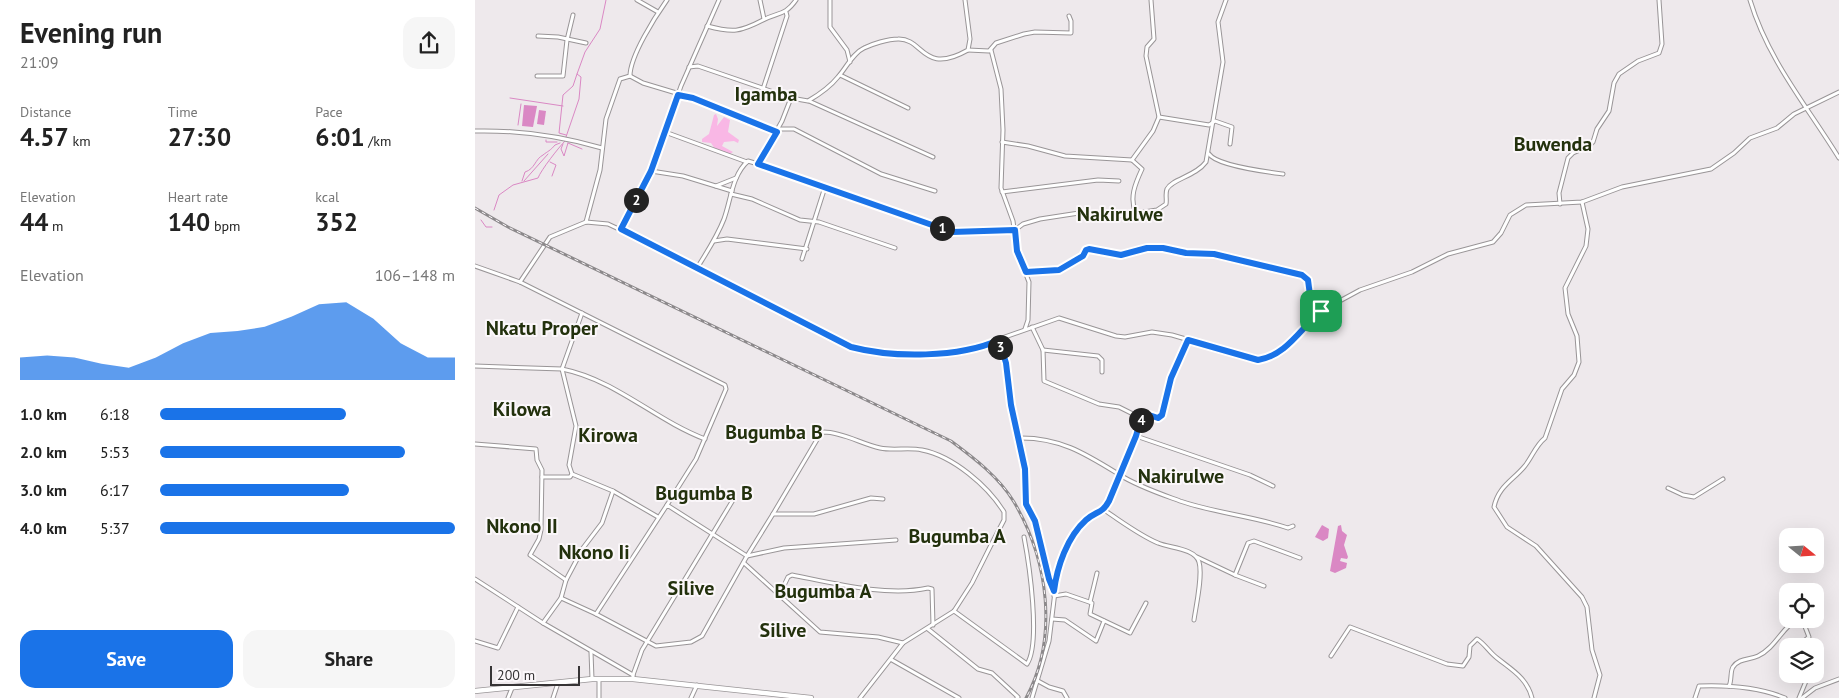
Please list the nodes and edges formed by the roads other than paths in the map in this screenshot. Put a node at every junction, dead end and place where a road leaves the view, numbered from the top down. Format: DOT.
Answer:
graph roads {
  1 [pos="637,0"];
  2 [pos="667,0"];
  3 [pos="719,0"];
  4 [pos="760,0"];
  5 [pos="796,0"];
  6 [pos="830,0"];
  7 [pos="965,0"];
  8 [pos="1151,0"];
  9 [pos="1226,0"];
  10 [pos="1659,0"];
  11 [pos="1750,0"];
  12 [pos="657,12"];
  13 [pos="786,12"];
  14 [pos="573,15"];
  15 [pos="1069,16"];
  16 [pos="764,19"];
  17 [pos="707,26"];
  18 [pos="538,36"];
  19 [pos="567,40"];
  20 [pos="586,43"];
  21 [pos="967,50"];
  22 [pos="991,50"];
  23 [pos="693,59"];
  24 [pos="850,62"];
  25 [pos="698,66"];
  26 [pos="689,67"];
  27 [pos="840,75"];
  28 [pos="537,76"];
  29 [pos="630,76"];
  30 [pos="763,89"];
  31 [pos="1839,92"];
  32 [pos="678,95"];
  33 [pos="791,98"];
  34 [pos="808,101"];
  35 [pos="908,108"];
  36 [pos="1806,109"];
  37 [pos="1159,117"];
  38 [pos="1212,124"];
  39 [pos="475,131"];
  40 [pos="777,131"];
  41 [pos="665,132"];
  42 [pos="1002,142"];
  43 [pos="1231,144"];
  44 [pos="602,148"];
  45 [pos="1208,154"];
  46 [pos="933,158"];
  47 [pos="1839,158"];
  48 [pos="1132,160"];
  49 [pos="747,162"];
  50 [pos="758,164"];
  51 [pos="651,171"];
  52 [pos="1283,174"];
  53 [pos="737,178"];
  54 [pos="1119,180"];
  55 [pos="714,186"];
  56 [pos="825,187"];
  57 [pos="732,192"];
  58 [pos="935,192"];
  59 [pos="1002,192"];
  60 [pos="1582,202"];
  61 [pos="1560,204"];
  62 [pos="1136,214"];
  63 [pos="1013,221"];
  64 [pos="586,222"];
  65 [pos="813,222"];
  66 [pos="1023,224"];
  67 [pos="621,229"];
  68 [pos="1015,230"];
  69 [pos="714,241"];
  70 [pos="895,248"];
  71 [pos="807,249"];
  72 [pos="802,259"];
  73 [pos="475,266"];
  74 [pos="697,268"];
  75 [pos="1026,272"];
  76 [pos="520,282"];
  77 [pos="1321,311"];
  78 [pos="582,313"];
  79 [pos="1032,327"];
  80 [pos="1025,329"];
  81 [pos="999,340"];
  82 [pos="1188,340"];
  83 [pos="1043,350"];
  84 [pos="475,366"];
  85 [pos="562,369"];
  86 [pos="1102,372"];
  87 [pos="1141,418"];
  88 [pos="1136,436"];
  89 [pos="1018,438"];
  90 [pos="705,439"];
  91 [pos="475,444"];
  92 [pos="572,474"];
  93 [pos="1121,476"];
  94 [pos="542,477"];
  95 [pos="1723,479"];
  96 [pos="1273,486"];
  97 [pos="1668,488"];
  98 [pos="613,491"];
  99 [pos="883,499"];
  100 [pos="733,500"];
  101 [pos="667,505"];
  102 [pos="1104,510"];
  103 [pos="773,514"];
  104 [pos="658,517"];
  105 [pos="1293,526"];
  106 [pos="713,533"];
  107 [pos="1024,537"];
  108 [pos="896,540"];
  109 [pos="747,556"];
  110 [pos="1196,557"];
  111 [pos="1301,558"];
  112 [pos="744,563"];
  113 [pos="1097,573"];
  114 [pos="1235,575"];
  115 [pos="475,579"];
  116 [pos="566,580"];
  117 [pos="1265,586"];
  118 [pos="1054,591"];
  119 [pos="780,594"];
  120 [pos="1053,596"];
  121 [pos="561,598"];
  122 [pos="1090,602"];
  123 [pos="1146,603"];
  124 [pos="519,607"];
  125 [pos="954,611"];
  126 [pos="596,614"];
  127 [pos="1052,619"];
  128 [pos="1194,620"];
  129 [pos="1104,621"];
  130 [pos="543,622"];
  131 [pos="933,625"];
  132 [pos="1785,628"];
  133 [pos="927,629"];
  134 [pos="475,641"];
  135 [pos="647,642"];
  136 [pos="903,643"];
  137 [pos="591,652"];
  138 [pos="1331,656"];
  139 [pos="892,660"];
  140 [pos="633,677"];
  141 [pos="599,678"];
  142 [pos="592,679"];
  143 [pos="1839,679"];
  144 [pos="1038,681"];
  145 [pos="558,683"];
  146 [pos="1806,683"];
  147 [pos="697,684"];
  148 [pos="1729,686"];
  149 [pos="512,688"];
  150 [pos="475,691"];
  151 [pos="508,698"];
  152 [pos="553,698"];
  153 [pos="599,698"];
  154 [pos="691,698"];
  155 [pos="811,698"];
  156 [pos="860,698"];
  157 [pos="959,698"];
  158 [pos="1017,698"];
  159 [pos="1032,698"];
  160 [pos="1067,698"];
  161 [pos="1532,698"];
  162 [pos="1593,698"];
  163 [pos="1695,698"];
  164 [pos="1785,698"];
  165 [pos="1801,698"];
  1 -- 12 [label="street"];
  2 -- 12 [label="street"];
  3 -- 17 [label="street"];
  4 -- 16 [label="street"];
  5 -- 13 [label="street"];
  6 -- 24 [label="street"];
  7 -- 21 [label="street"];
  8 -- 37 [label="street"];
  9 -- 38 [label="street"];
  10 -- 61 [label="street"];
  11 -- 36 [label="street"];
  12 -- 29 [label="street"];
  13 -- 16 [label="street"];
  13 -- 30 [label="street"];
  14 -- 19 [label="street"];
  15 -- 22 [label="street"];
  16 -- 17 [label="street"];
  17 -- 23 [label="street"];
  18 -- 19 [label="street"];
  19 -- 20 [label="street"];
  19 -- 28 [label="street"];
  21 -- 22 [label="street"];
  21 -- 24 [label="street"];
  22 -- 42 [label="street"];
  23 -- 25 [label="street"];
  23 -- 26 [label="street"];
  24 -- 27 [label="street"];
  25 -- 26 [label="street"];
  25 -- 30 [label="street"];
  26 -- 32 [label="street"];
  27 -- 34 [label="street"];
  27 -- 35 [label="street"];
  29 -- 32 [label="street"];
  29 -- 44 [label="street"];
  30 -- 33 [label="street"];
  31 -- 36 [label="street"];
  32 -- 40 [label="street"];
  32 -- 41 [label="street"];
  33 -- 34 [label="street"];
  33 -- 40 [label="street"];
  34 -- 46 [label="street"];
  36 -- 47 [label="street"];
  36 -- 60 [label="street"];
  37 -- 38 [label="street"];
  37 -- 48 [label="street"];
  38 -- 43 [label="street"];
  38 -- 45 [label="street"];
  39 -- 44 [label="street"];
  40 -- 50 [label="street"];
  40 -- 58 [label="street"];
  41 -- 49 [label="street"];
  41 -- 51 [label="street"];
  42 -- 48 [label="street"];
  42 -- 59 [label="street"];
  44 -- 64 [label="street"];
  45 -- 52 [label="street"];
  45 -- 62 [label="street"];
  48 -- 62 [label="street"];
  49 -- 50 [label="street"];
  49 -- 53 [label="street"];
  50 -- 56 [label="street"];
  51 -- 55 [label="street"];
  51 -- 67 [label="street"];
  53 -- 55 [label="street"];
  53 -- 57 [label="street"];
  54 -- 59 [label="street"];
  55 -- 57 [label="street"];
  56 -- 65 [label="street"];
  56 -- 68 [label="street"];
  57 -- 65 [label="street"];
  57 -- 69 [label="street"];
  59 -- 63 [label="street"];
  60 -- 61 [label="street"];
  60 -- 162 [label="street"];
  61 -- 77 [label="street"];
  62 -- 66 [label="street"];
  63 -- 66 [label="street"];
  63 -- 68 [label="street"];
  64 -- 67 [label="street"];
  64 -- 76 [label="street"];
  65 -- 70 [label="street"];
  65 -- 71 [label="street"];
  66 -- 68 [label="street"];
  67 -- 74 [label="street"];
  68 -- 75 [label="street"];
  69 -- 71 [label="street"];
  69 -- 74 [label="street"];
  71 -- 72 [label="street"];
  73 -- 76 [label="street"];
  74 -- 81 [label="street"];
  75 -- 77 [label="street"];
  75 -- 80 [label="street"];
  76 -- 78 [label="street"];
  77 -- 82 [label="street"];
  78 -- 85 [label="street"];
  78 -- 90 [label="street"];
  79 -- 80 [label="street"];
  79 -- 82 [label="street"];
  79 -- 83 [label="street"];
  80 -- 81 [label="street"];
  81 -- 89 [label="street"];
  82 -- 87 [label="street"];
  83 -- 86 [label="street"];
  83 -- 87 [label="street"];
  84 -- 85 [label="street"];
  85 -- 90 [label="street"];
  85 -- 92 [label="street"];
  87 -- 88 [label="street"];
  88 -- 93 [label="street"];
  88 -- 96 [label="street"];
  89 -- 93 [label="street"];
  89 -- 118 [label="street"];
  90 -- 101 [label="street"];
  91 -- 94 [label="street"];
  92 -- 94 [label="street"];
  92 -- 98 [label="street"];
  93 -- 102 [label="street"];
  93 -- 105 [label="street"];
  94 -- 116 [label="street"];
  95 -- 97 [label="street"];
  98 -- 104 [label="street"];
  98 -- 116 [label="street"];
  99 -- 103 [label="street"];
  100 -- 106 [label="street"];
  101 -- 104 [label="street"];
  101 -- 106 [label="street"];
  102 -- 110 [label="street"];
  102 -- 118 [label="street"];
  103 -- 109 [label="street"];
  103 -- 125 [label="street"];
  104 -- 126 [label="street"];
  106 -- 109 [label="street"];
  106 -- 135 [label="street"];
  107 -- 125 [label="street"];
  108 -- 109 [label="street"];
  109 -- 112 [label="street"];
  110 -- 114 [label="street"];
  110 -- 128 [label="street"];
  111 -- 114 [label="street"];
  112 -- 119 [label="street"];
  112 -- 135 [label="street"];
  113 -- 122 [label="street"];
  114 -- 117 [label="street"];
  115 -- 124 [label="street"];
  116 -- 121 [label="street"];
  118 -- 120 [label="street"];
  119 -- 131 [label="street"];
  119 -- 136 [label="street"];
  120 -- 122 [label="street"];
  120 -- 127 [label="street"];
  121 -- 126 [label="street"];
  121 -- 130 [label="street"];
  122 -- 129 [label="street"];
  123 -- 129 [label="street"];
  124 -- 130 [label="street"];
  124 -- 134 [label="street"];
  125 -- 131 [label="street"];
  126 -- 135 [label="street"];
  127 -- 129 [label="street"];
  127 -- 144 [label="street"];
  130 -- 137 [label="street"];
  131 -- 133 [label="street"];
  132 -- 148 [label="street"];
  133 -- 136 [label="street"];
  133 -- 158 [label="street"];
  135 -- 140 [label="street"];
  136 -- 139 [label="street"];
  137 -- 140 [label="street"];
  137 -- 142 [label="street"];
  138 -- 161 [label="street"];
  139 -- 156 [label="street"];
  139 -- 157 [label="street"];
  140 -- 141 [label="main road"];
  140 -- 147 [label="main road"];
  141 -- 142 [label="main road"];
  141 -- 153 [label="street"];
  142 -- 145 [label="main road"];
  143 -- 165 [label="street"];
  144 -- 159 [label="street"];
  144 -- 160 [label="street"];
  145 -- 149 [label="main road"];
  145 -- 152 [label="street"];
  146 -- 165 [label="street"];
  147 -- 154 [label="street"];
  147 -- 155 [label="main road"];
  148 -- 163 [label="street"];
  148 -- 164 [label="street"];
  149 -- 150 [label="main road"];
  149 -- 151 [label="street"];
}
